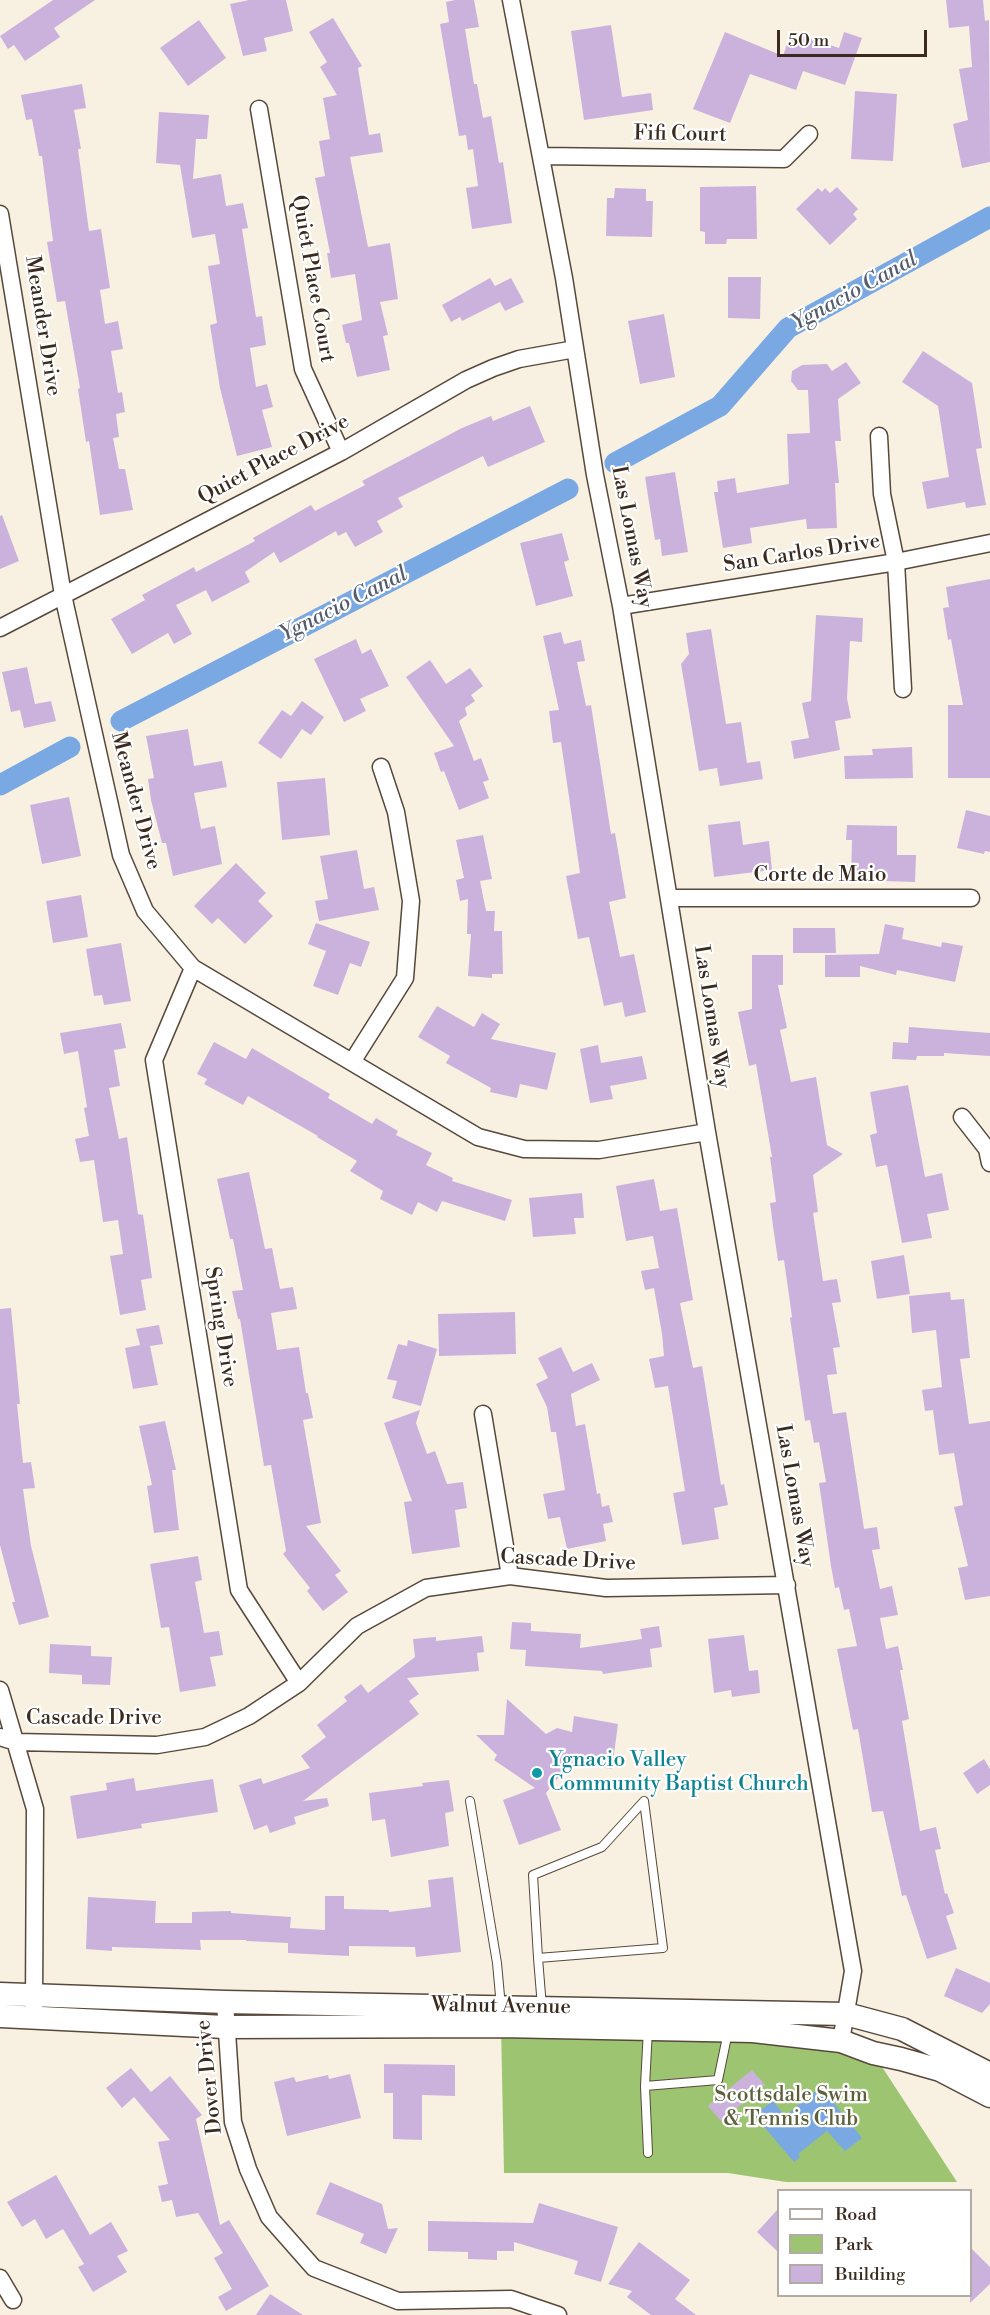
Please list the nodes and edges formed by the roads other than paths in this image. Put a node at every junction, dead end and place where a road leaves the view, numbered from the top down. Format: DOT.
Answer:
graph roads {
  1 [pos="511,0"];
  2 [pos="258,109"];
  3 [pos="809,134"];
  4 [pos="541,156"];
  5 [pos="0,214"];
  6 [pos="575,349"];
  7 [pos="879,436"];
  8 [pos="341,452"];
  9 [pos="990,543"];
  10 [pos="896,562"];
  11 [pos="63,595"];
  12 [pos="621,606"];
  13 [pos="0,628"];
  14 [pos="903,689"];
  15 [pos="381,767"];
  16 [pos="669,898"];
  17 [pos="971,898"];
  18 [pos="193,968"];
  19 [pos="352,1062"];
  20 [pos="962,1117"];
  21 [pos="707,1132"];
  22 [pos="990,1163"];
  23 [pos="483,1414"];
  24 [pos="510,1576"];
  25 [pos="787,1585"];
  26 [pos="299,1683"];
  27 [pos="0,1690"];
  28 [pos="8,1740"];
  29 [pos="470,1800"];
  30 [pos="538,1958"];
  31 [pos="0,1994"];
  32 [pos="225,2002"];
  33 [pos="34,2005"];
  34 [pos="501,2007"];
  35 [pos="542,2008"];
  36 [pos="846,2014"];
  37 [pos="0,2016"];
  38 [pos="225,2027"];
  39 [pos="648,2028"];
  40 [pos="728,2032"];
  41 [pos="842,2041"];
  42 [pos="990,2074"];
  43 [pos="645,2086"];
  44 [pos="990,2096"];
  45 [pos="648,2153"];
  46 [pos="0,2278"];
  47 [pos="13,2300"];
  48 [pos="558,2315"];
  1 -- 4 [label="street, Las Lomas Way"];
  2 -- 8 [label="street, Quiet Place Court"];
  3 -- 4 [label="street, Fifi Court"];
  4 -- 6 [label="street, Las Lomas Way"];
  5 -- 11 [label="street, Meander Drive"];
  6 -- 8 [label="street, Quiet Place Drive"];
  6 -- 12 [label="street, Las Lomas Way"];
  7 -- 10 [label="street"];
  8 -- 11 [label="street, Quiet Place Drive"];
  9 -- 10 [label="street, San Carlos Drive"];
  10 -- 12 [label="street, San Carlos Drive"];
  10 -- 14 [label="street"];
  11 -- 13 [label="street, Quiet Place Drive"];
  11 -- 18 [label="street, Meander Drive"];
  12 -- 16 [label="street, Las Lomas Way"];
  15 -- 19 [label="street"];
  16 -- 17 [label="street, Corte de Maio"];
  16 -- 21 [label="street, Las Lomas Way"];
  18 -- 19 [label="street, Meander Drive"];
  18 -- 26 [label="street, Spring Drive"];
  19 -- 21 [label="street, Meander Drive"];
  20 -- 22 [label="street"];
  21 -- 25 [label="street, Las Lomas Way"];
  23 -- 24 [label="street"];
  24 -- 25 [label="street, Cascade Drive"];
  24 -- 26 [label="street, Cascade Drive"];
  25 -- 36 [label="street, Las Lomas Way"];
  26 -- 28 [label="street, Cascade Drive"];
  27 -- 28 [label="street"];
  28 -- 33 [label="street"];
  29 -- 34 [label="lane"];
  30 -- 30 [label="lane"];
  30 -- 35 [label="lane"];
  31 -- 33 [label="street, Walnut Avenue"];
  32 -- 33 [label="street, Walnut Avenue"];
  32 -- 34 [label="street, Walnut Avenue"];
  32 -- 38 [label="street, Dover Drive"];
  33 -- 37 [label="street, Walnut Avenue"];
  33 -- 38 [label="street, Walnut Avenue"];
  34 -- 35 [label="street, Walnut Avenue"];
  35 -- 36 [label="street, Walnut Avenue"];
  36 -- 41 [label="street, Las Lomas Way"];
  36 -- 42 [label="street, Walnut Avenue"];
  38 -- 39 [label="street, Walnut Avenue"];
  38 -- 48 [label="street, Dover Drive"];
  39 -- 40 [label="street, Walnut Avenue"];
  39 -- 43 [label="lane"];
  40 -- 41 [label="street, Walnut Avenue"];
  40 -- 43 [label="lane"];
  41 -- 44 [label="street, Walnut Avenue"];
  43 -- 45 [label="lane"];
  46 -- 47 [label="street"];
}
